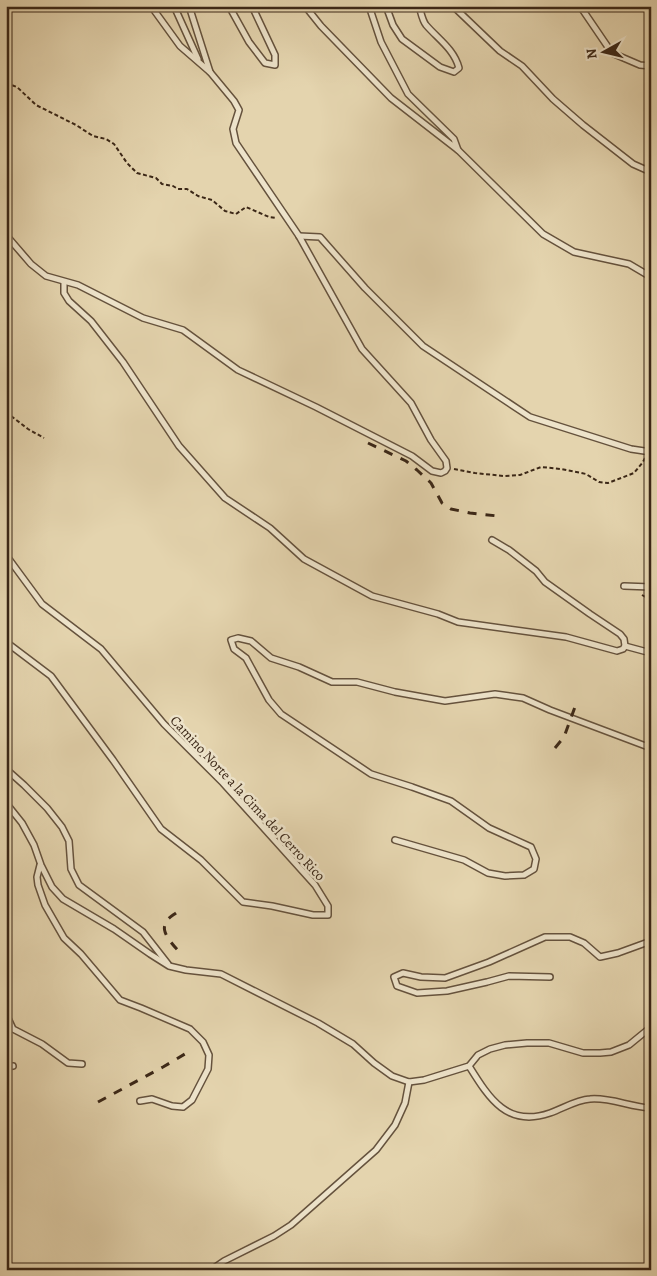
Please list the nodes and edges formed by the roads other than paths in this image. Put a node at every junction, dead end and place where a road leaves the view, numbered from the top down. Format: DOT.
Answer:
graph roads {
  1 [pos="151,6"];
  2 [pos="174,6"];
  3 [pos="189,6"];
  4 [pos="229,6"];
  5 [pos="252,6"];
  6 [pos="305,6"];
  7 [pos="369,6"];
  8 [pos="386,6"];
  9 [pos="419,6"];
  10 [pos="453,6"];
  11 [pos="580,6"];
  12 [pos="651,66"];
  13 [pos="210,72"];
  14 [pos="458,150"];
  15 [pos="651,172"];
  16 [pos="6,235"];
  17 [pos="299,236"];
  18 [pos="651,277"];
  19 [pos="64,282"];
  20 [pos="649,452"];
  21 [pos="492,540"];
  22 [pos="6,555"];
  23 [pos="624,586"];
  24 [pos="651,587"];
  25 [pos="6,642"];
  26 [pos="625,646"];
  27 [pos="651,653"];
  28 [pos="651,748"];
  29 [pos="6,769"];
  30 [pos="6,803"];
  31 [pos="395,840"];
  32 [pos="40,865"];
  33 [pos="651,941"];
  34 [pos="170,966"];
  35 [pos="550,977"];
  36 [pos="6,1014"];
  37 [pos="651,1027"];
  38 [pos="82,1064"];
  39 [pos="13,1066"];
  40 [pos="470,1066"];
  41 [pos="6,1067"];
  42 [pos="409,1082"];
  43 [pos="140,1101"];
  44 [pos="651,1108"];
  45 [pos="211,1270"];
  1 -- 13 [label="lane"];
  2 -- 13 [label="lane"];
  3 -- 13 [label="lane"];
  4 -- 5 [label="lane"];
  6 -- 14 [label="lane"];
  7 -- 14 [label="lane"];
  8 -- 9 [label="lane"];
  10 -- 15 [label="lane"];
  11 -- 12 [label="lane"];
  13 -- 17 [label="lane"];
  14 -- 18 [label="lane"];
  16 -- 19 [label="lane"];
  17 -- 19 [label="lane"];
  17 -- 20 [label="lane"];
  19 -- 26 [label="lane"];
  21 -- 26 [label="lane"];
  22 -- 25 [label="lane, Camino Norte a la Cima del Cerro Rico"];
  23 -- 24 [label="lane"];
  26 -- 27 [label="lane"];
  28 -- 31 [label="lane"];
  29 -- 34 [label="lane"];
  30 -- 32 [label="lane"];
  32 -- 34 [label="lane"];
  32 -- 43 [label="lane"];
  33 -- 35 [label="lane"];
  34 -- 42 [label="lane"];
  36 -- 38 [label="lane"];
  37 -- 40 [label="lane"];
  39 -- 41 [label="lane"];
  40 -- 42 [label="lane"];
  40 -- 44 [label="lane"];
  42 -- 45 [label="lane"];
}
